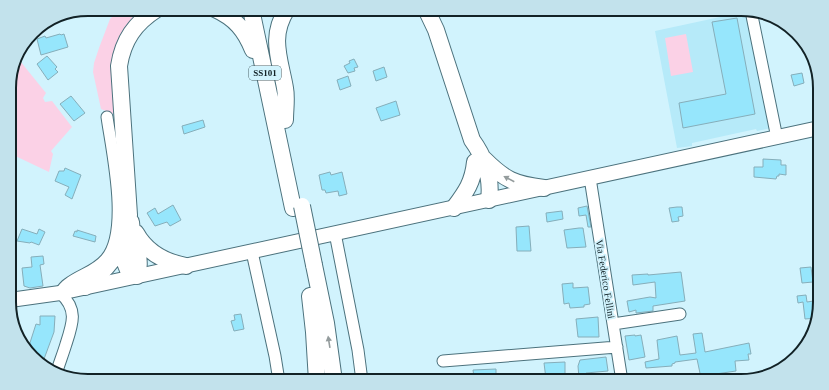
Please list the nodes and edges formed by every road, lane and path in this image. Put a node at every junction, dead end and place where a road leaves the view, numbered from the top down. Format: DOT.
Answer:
graph roads {
  1 [pos="147,16"];
  2 [pos="227,16"];
  3 [pos="253,16"];
  4 [pos="263,16"];
  5 [pos="284,16"];
  6 [pos="429,16"];
  7 [pos="752,17"];
  8 [pos="107,117"];
  9 [pos="285,120"];
  10 [pos="813,130"];
  11 [pos="279,138"];
  12 [pos="777,138"];
  13 [pos="478,159"];
  14 [pos="590,178"];
  15 [pos="544,188"];
  16 [pos="489,200"];
  17 [pos="297,207"];
  18 [pos="454,208"];
  19 [pos="130,219"];
  20 [pos="335,234"];
  21 [pos="125,241"];
  22 [pos="252,252"];
  23 [pos="186,266"];
  24 [pos="309,266"];
  25 [pos="137,276"];
  26 [pos="85,287"];
  27 [pos="60,293"];
  28 [pos="16,299"];
  29 [pos="680,314"];
  30 [pos="613,324"];
  31 [pos="617,347"];
  32 [pos="442,360"];
  33 [pos="58,368"];
  34 [pos="277,374"];
  35 [pos="317,374"];
  36 [pos="333,374"];
  37 [pos="361,374"];
  38 [pos="621,374"];
  1 -- 19 [label="highway"];
  2 -- 11 [label="highway"];
  3 -- 11 [label="highway, SS101"];
  4 -- 9 [label="highway, SS101"];
  5 -- 9 [label="highway"];
  6 -- 13 [label="highway"];
  7 -- 12 [label="street"];
  8 -- 27 [label="street"];
  9 -- 17 [label="highway, SS101"];
  10 -- 12 [label="main road"];
  11 -- 17 [label="highway, SS101"];
  12 -- 14 [label="main road"];
  15 -- 13 [label="highway, one-way"];
  13 -- 16 [label="highway"];
  13 -- 18 [label="highway"];
  14 -- 15 [label="main road"];
  14 -- 30 [label="street, Via Federico Fellini"];
  15 -- 16 [label="main road"];
  16 -- 18 [label="main road"];
  17 -- 24 [label="highway, SS101"];
  18 -- 20 [label="main road"];
  19 -- 21 [label="highway"];
  19 -- 23 [label="highway"];
  19 -- 25 [label="highway"];
  20 -- 22 [label="main road"];
  20 -- 37 [label="street"];
  21 -- 25 [label="highway"];
  21 -- 26 [label="highway"];
  22 -- 23 [label="main road"];
  22 -- 34 [label="street"];
  23 -- 25 [label="main road"];
  24 -- 35 [label="highway, SS101"];
  36 -- 24 [label="highway, SS101, one-way"];
  25 -- 26 [label="main road"];
  26 -- 27 [label="main road"];
  27 -- 28 [label="main road"];
  27 -- 33 [label="street"];
  29 -- 30 [label="street"];
  30 -- 31 [label="street, Via Federico Fellini"];
  31 -- 32 [label="street"];
  31 -- 38 [label="street, Via Federico Fellini"];
}
